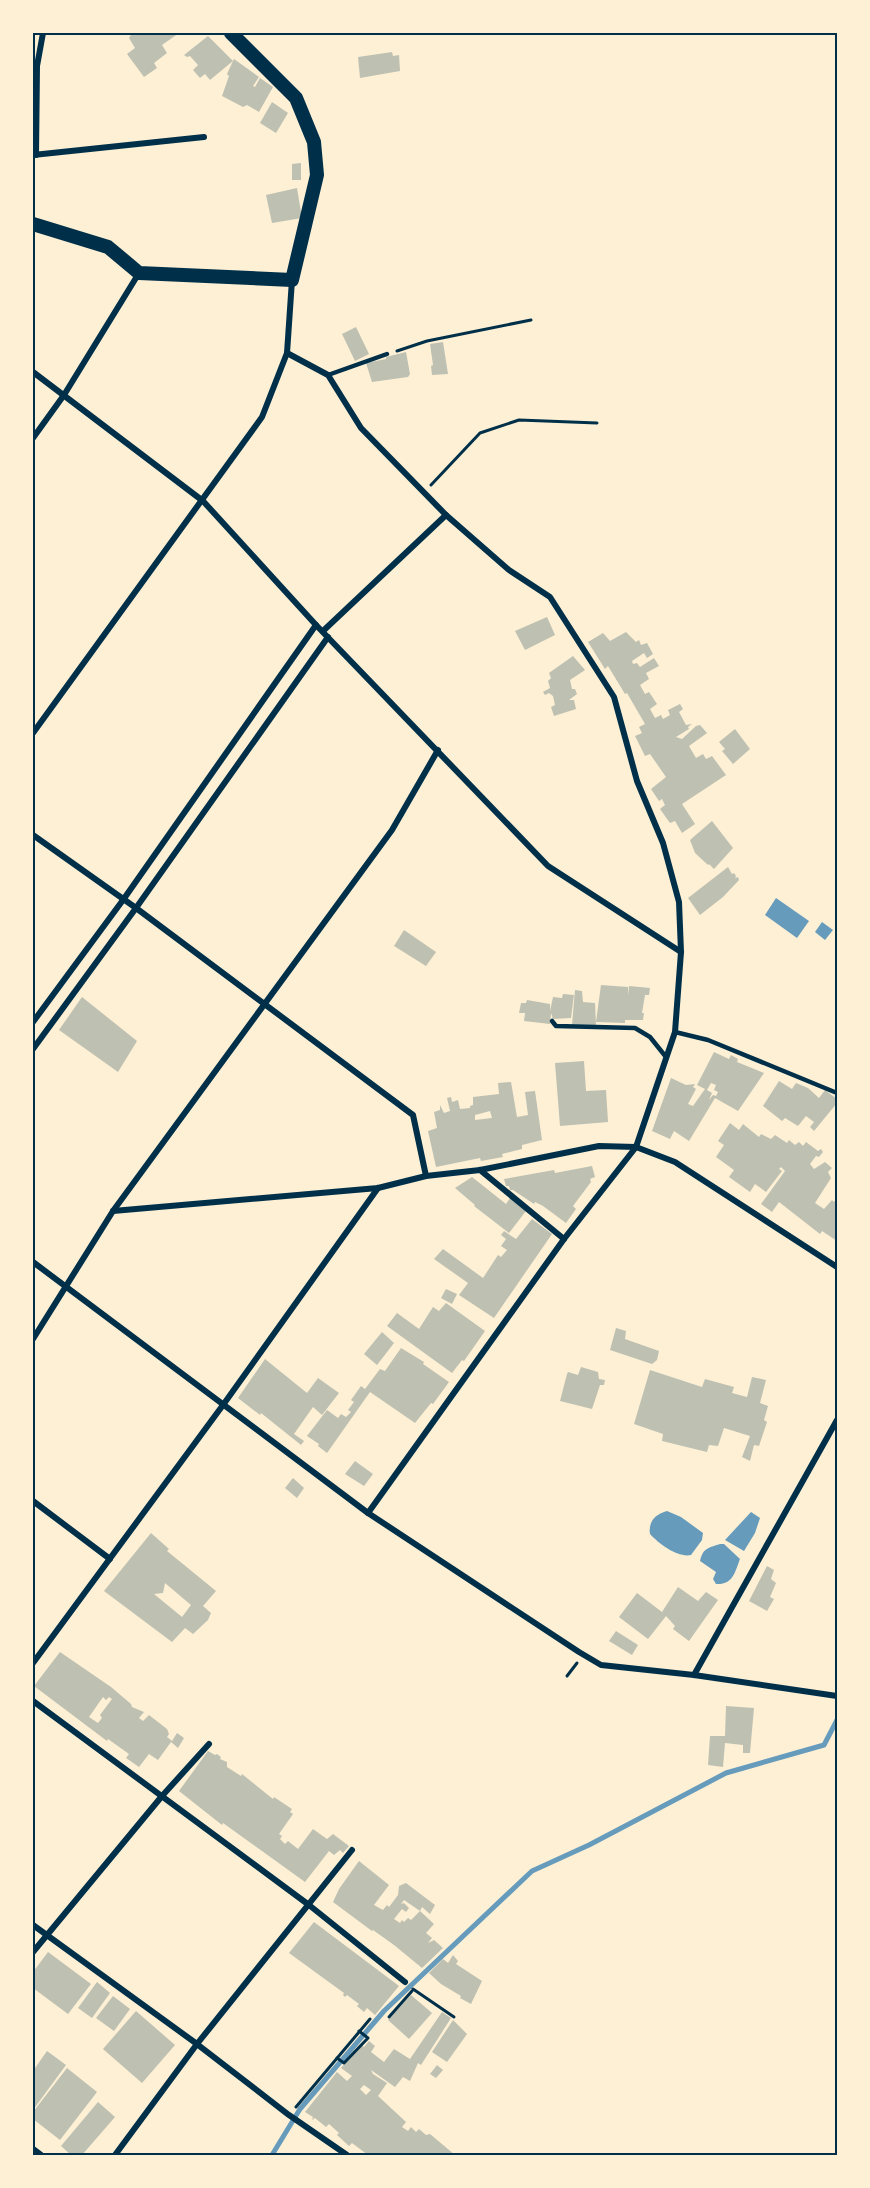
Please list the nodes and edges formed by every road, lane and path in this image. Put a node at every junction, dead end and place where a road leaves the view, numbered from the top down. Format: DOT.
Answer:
graph roads {
  1 [pos="43,33"];
  2 [pos="231,33"];
  3 [pos="35,65"];
  4 [pos="204,137"];
  5 [pos="35,155"];
  6 [pos="33,224"];
  7 [pos="139,273"];
  8 [pos="292,280"];
  9 [pos="531,320"];
  10 [pos="287,353"];
  11 [pos="387,354"];
  12 [pos="33,372"];
  13 [pos="328,375"];
  14 [pos="64,395"];
  15 [pos="597,423"];
  16 [pos="33,438"];
  17 [pos="424,492"];
  18 [pos="203,501"];
  19 [pos="446,515"];
  20 [pos="316,625"];
  21 [pos="325,634"];
  22 [pos="33,733"];
  23 [pos="438,750"];
  24 [pos="33,835"];
  25 [pos="123,900"];
  26 [pos="136,908"];
  27 [pos="681,952"];
  28 [pos="265,1005"];
  29 [pos="552,1021"];
  30 [pos="33,1022"];
  31 [pos="675,1032"];
  32 [pos="33,1049"];
  33 [pos="666,1057"];
  34 [pos="837,1093"];
  35 [pos="636,1147"];
  36 [pos="480,1170"];
  37 [pos="426,1176"];
  38 [pos="378,1188"];
  39 [pos="113,1211"];
  40 [pos="564,1239"];
  41 [pos="33,1262"];
  42 [pos="837,1267"];
  43 [pos="66,1286"];
  44 [pos="33,1339"];
  45 [pos="223,1405"];
  46 [pos="837,1420"];
  47 [pos="33,1501"];
  48 [pos="368,1513"];
  49 [pos="110,1559"];
  50 [pos="581,1653"];
  51 [pos="33,1663"];
  52 [pos="694,1675"];
  53 [pos="567,1676"];
  54 [pos="837,1696"];
  55 [pos="33,1701"];
  56 [pos="209,1744"];
  57 [pos="162,1796"];
  58 [pos="352,1850"];
  59 [pos="309,1905"];
  60 [pos="33,1925"];
  61 [pos="46,1934"];
  62 [pos="33,1952"];
  63 [pos="405,1982"];
  64 [pos="389,2017"];
  65 [pos="454,2017"];
  66 [pos="370,2019"];
  67 [pos="359,2031"];
  68 [pos="350,2042"];
  69 [pos="197,2044"];
  70 [pos="358,2048"];
  71 [pos="337,2058"];
  72 [pos="289,2115"];
  73 [pos="33,2149"];
  74 [pos="343,2154"];
  75 [pos="41,2155"];
  76 [pos="115,2155"];
  1 -- 3 [label="street"];
  2 -- 8 [label="main road"];
  3 -- 5 [label="street"];
  4 -- 5 [label="street"];
  6 -- 7 [label="main road"];
  7 -- 8 [label="main road"];
  7 -- 14 [label="street"];
  8 -- 10 [label="street"];
  9 -- 11 [label="path"];
  10 -- 13 [label="street"];
  10 -- 18 [label="street"];
  11 -- 13 [label="lane"];
  12 -- 14 [label="street"];
  13 -- 17 [label="street"];
  14 -- 16 [label="street"];
  14 -- 18 [label="street"];
  15 -- 17 [label="path"];
  17 -- 19 [label="street"];
  18 -- 20 [label="street"];
  18 -- 22 [label="street"];
  19 -- 21 [label="street"];
  19 -- 27 [label="street"];
  20 -- 21 [label="street"];
  20 -- 25 [label="street"];
  21 -- 23 [label="street"];
  21 -- 26 [label="street"];
  23 -- 27 [label="street"];
  23 -- 28 [label="street"];
  24 -- 25 [label="street"];
  25 -- 26 [label="street"];
  25 -- 30 [label="street"];
  26 -- 28 [label="street"];
  26 -- 32 [label="street"];
  27 -- 31 [label="street"];
  28 -- 37 [label="street"];
  28 -- 39 [label="street"];
  29 -- 33 [label="lane"];
  31 -- 33 [label="street"];
  31 -- 34 [label="lane"];
  33 -- 35 [label="street"];
  35 -- 36 [label="street"];
  35 -- 40 [label="street"];
  35 -- 42 [label="street"];
  36 -- 37 [label="street"];
  36 -- 40 [label="street"];
  37 -- 38 [label="street"];
  38 -- 39 [label="street"];
  38 -- 45 [label="street"];
  39 -- 43 [label="street"];
  40 -- 48 [label="street"];
  41 -- 43 [label="street"];
  43 -- 44 [label="street"];
  43 -- 45 [label="street"];
  45 -- 48 [label="street"];
  45 -- 49 [label="street"];
  46 -- 52 [label="street"];
  47 -- 49 [label="street"];
  48 -- 50 [label="street"];
  49 -- 51 [label="street"];
  50 -- 52 [label="street"];
  50 -- 53 [label="path"];
  52 -- 54 [label="street"];
  55 -- 57 [label="street"];
  56 -- 57 [label="street"];
  57 -- 59 [label="street"];
  57 -- 61 [label="street"];
  58 -- 59 [label="street"];
  59 -- 63 [label="street"];
  59 -- 69 [label="street"];
  60 -- 61 [label="street"];
  61 -- 62 [label="street"];
  61 -- 69 [label="street"];
  64 -- 65 [label="path"];
  66 -- 67 [label="path"];
  67 -- 68 [label="path"];
  67 -- 70 [label="path"];
  68 -- 70 [label="path"];
  68 -- 71 [label="path"];
  69 -- 72 [label="street"];
  69 -- 76 [label="street"];
  70 -- 71 [label="path"];
  71 -- 72 [label="path"];
  72 -- 74 [label="street"];
  73 -- 75 [label="street"];
}
